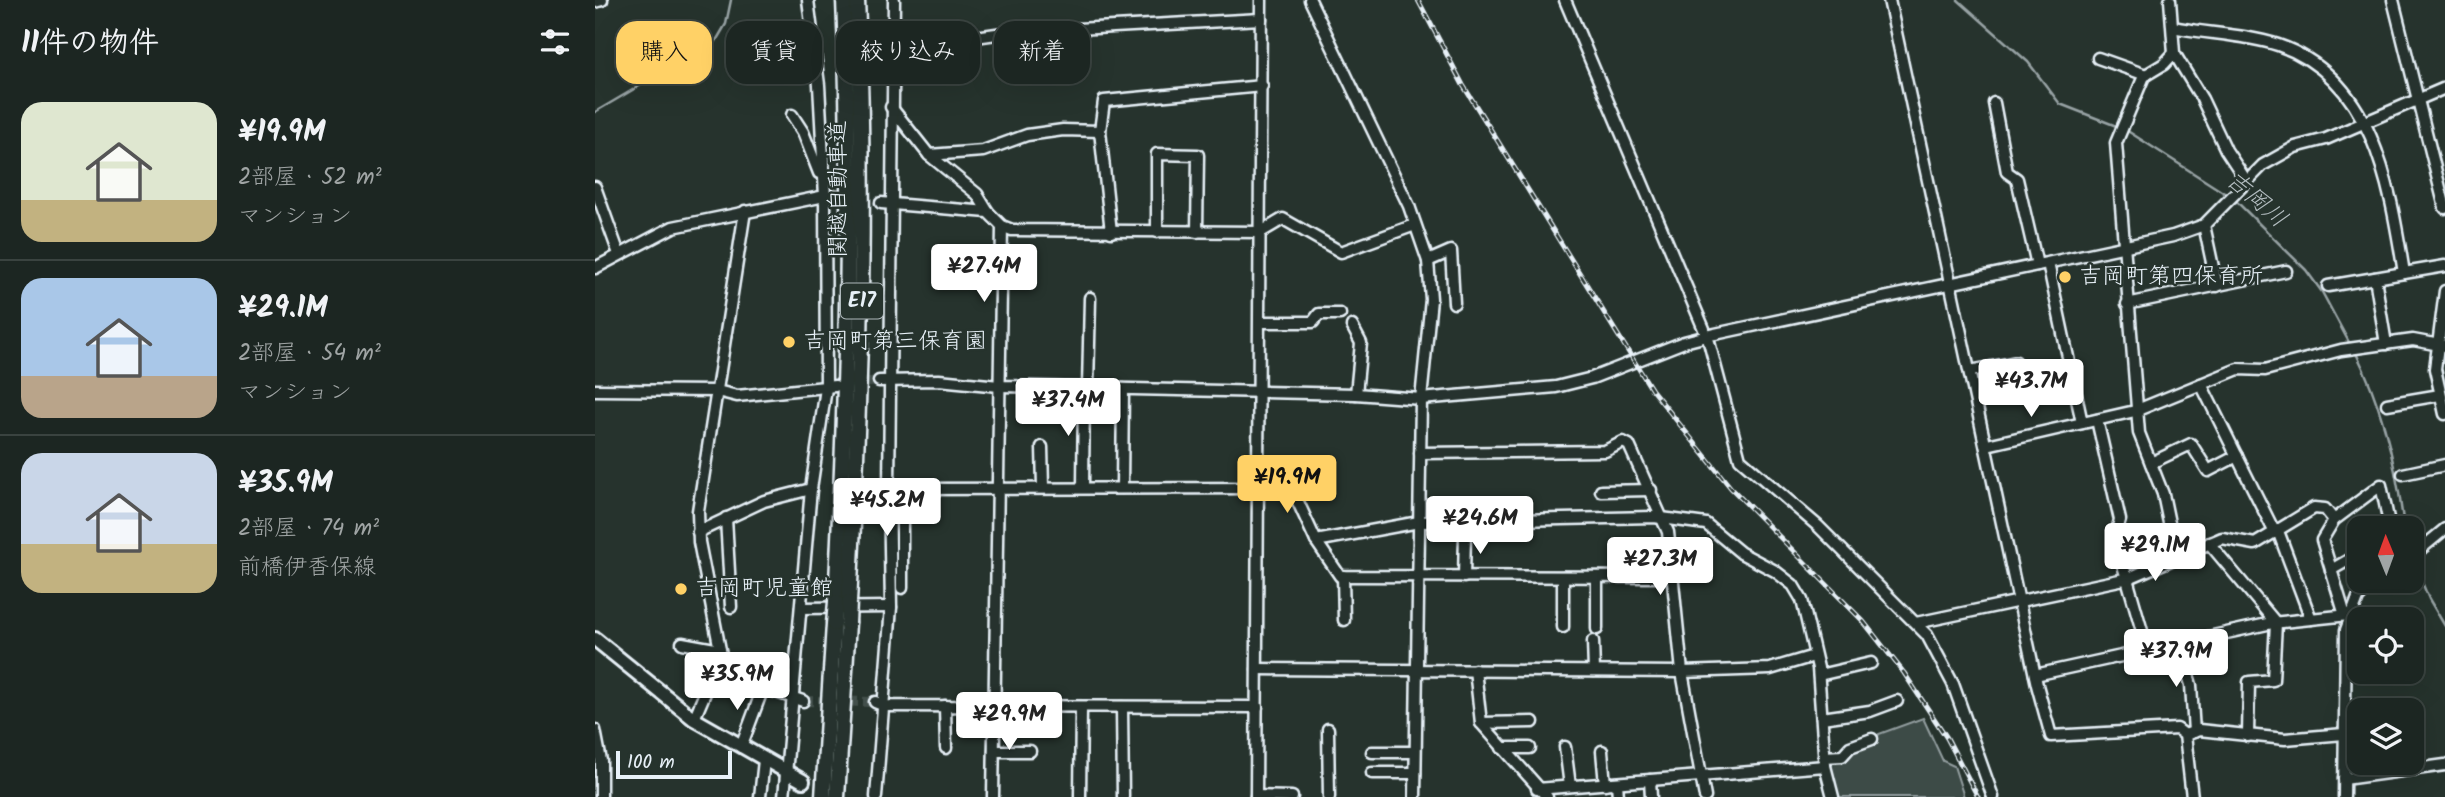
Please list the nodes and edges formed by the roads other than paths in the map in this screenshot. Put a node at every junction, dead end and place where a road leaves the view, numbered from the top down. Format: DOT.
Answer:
graph roads {
  1 [pos="601,0"];
  2 [pos="844,0"];
  3 [pos="857,0"];
  4 [pos="894,0"];
  5 [pos="1261,0"];
  6 [pos="1310,0"];
  7 [pos="1566,0"];
  8 [pos="1889,0"];
  9 [pos="2170,0"];
  10 [pos="2393,0"];
  11 [pos="808,1"];
  12 [pos="595,2"];
  13 [pos="1261,19"];
  14 [pos="894,21"];
  15 [pos="2172,27"];
  16 [pos="980,36"];
  17 [pos="2174,53"];
  18 [pos="2098,58"];
  19 [pos="2146,75"];
  20 [pos="892,84"];
  21 [pos="1262,86"];
  22 [pos="2445,88"];
  23 [pos="2418,98"];
  24 [pos="1994,103"];
  25 [pos="891,107"];
  26 [pos="792,114"];
  27 [pos="2367,123"];
  28 [pos="1100,131"];
  29 [pos="929,155"];
  30 [pos="824,174"];
  31 [pos="2442,181"];
  32 [pos="2244,185"];
  33 [pos="595,187"];
  34 [pos="825,196"];
  35 [pos="837,196"];
  36 [pos="886,204"];
  37 [pos="2445,208"];
  38 [pos="744,211"];
  39 [pos="988,212"];
  40 [pos="1415,225"];
  41 [pos="2204,225"];
  42 [pos="1002,226"];
  43 [pos="1111,232"];
  44 [pos="1157,232"];
  45 [pos="1198,232"];
  46 [pos="1261,232"];
  47 [pos="2122,248"];
  48 [pos="619,254"];
  49 [pos="1428,261"];
  50 [pos="2048,262"];
  51 [pos="2036,265"];
  52 [pos="2445,266"];
  53 [pos="595,268"];
  54 [pos="2286,271"];
  55 [pos="2404,273"];
  56 [pos="2375,278"];
  57 [pos="1951,282"];
  58 [pos="2217,286"];
  59 [pos="2328,286"];
  60 [pos="2445,291"];
  61 [pos="1090,298"];
  62 [pos="1454,303"];
  63 [pos="2126,304"];
  64 [pos="1339,314"];
  65 [pos="1259,322"];
  66 [pos="1352,326"];
  67 [pos="1704,329"];
  68 [pos="1709,342"];
  69 [pos="2386,344"];
  70 [pos="2441,345"];
  71 [pos="2016,362"];
  72 [pos="1970,371"];
  73 [pos="884,381"];
  74 [pos="2201,384"];
  75 [pos="999,386"];
  76 [pos="831,387"];
  77 [pos="1086,388"];
  78 [pos="1123,389"];
  79 [pos="595,390"];
  80 [pos="717,391"];
  81 [pos="1258,393"];
  82 [pos="1356,394"];
  83 [pos="2439,395"];
  84 [pos="1421,399"];
  85 [pos="2387,404"];
  86 [pos="2135,411"];
  87 [pos="2445,414"];
  88 [pos="2097,420"];
  89 [pos="2082,423"];
  90 [pos="1987,445"];
  91 [pos="1042,447"];
  92 [pos="1420,453"];
  93 [pos="2237,456"];
  94 [pos="2151,463"];
  95 [pos="2445,465"];
  96 [pos="2403,474"];
  97 [pos="999,487"];
  98 [pos="1043,487"];
  99 [pos="1083,488"];
  100 [pos="1122,488"];
  101 [pos="811,489"];
  102 [pos="888,489"];
  103 [pos="902,489"];
  104 [pos="1258,489"];
  105 [pos="1651,490"];
  106 [pos="1601,491"];
  107 [pos="2388,516"];
  108 [pos="1664,517"];
  109 [pos="726,518"];
  110 [pos="2334,520"];
  111 [pos="1419,522"];
  112 [pos="2445,529"];
  113 [pos="698,532"];
  114 [pos="2276,532"];
  115 [pos="1465,535"];
  116 [pos="1316,541"];
  117 [pos="2209,543"];
  118 [pos="2424,549"];
  119 [pos="2184,554"];
  120 [pos="2347,561"];
  121 [pos="2331,570"];
  122 [pos="1343,576"];
  123 [pos="1419,577"];
  124 [pos="1464,577"];
  125 [pos="1673,577"];
  126 [pos="1563,578"];
  127 [pos="1597,578"];
  128 [pos="2129,578"];
  129 [pos="902,588"];
  130 [pos="842,602"];
  131 [pos="2019,603"];
  132 [pos="731,607"];
  133 [pos="891,607"];
  134 [pos="801,608"];
  135 [pos="2347,614"];
  136 [pos="2347,615"];
  137 [pos="2311,619"];
  138 [pos="1344,620"];
  139 [pos="2276,622"];
  140 [pos="1916,623"];
  141 [pos="841,624"];
  142 [pos="1563,626"];
  143 [pos="1597,629"];
  144 [pos="595,639"];
  145 [pos="1593,641"];
  146 [pos="682,643"];
  147 [pos="2179,643"];
  148 [pos="720,650"];
  149 [pos="2148,652"];
  150 [pos="1814,656"];
  151 [pos="1871,663"];
  152 [pos="2347,663"];
  153 [pos="1257,669"];
  154 [pos="1475,670"];
  155 [pos="1415,671"];
  156 [pos="1594,671"];
  157 [pos="715,672"];
  158 [pos="1682,672"];
  159 [pos="1819,675"];
  160 [pos="2035,675"];
  161 [pos="763,688"];
  162 [pos="791,699"];
  163 [pos="803,701"];
  164 [pos="1897,701"];
  165 [pos="880,704"];
  166 [pos="945,706"];
  167 [pos="995,707"];
  168 [pos="1081,707"];
  169 [pos="1122,707"];
  170 [pos="1257,707"];
  171 [pos="1822,718"];
  172 [pos="694,719"];
  173 [pos="1533,722"];
  174 [pos="1481,723"];
  175 [pos="1328,729"];
  176 [pos="595,730"];
  177 [pos="2190,734"];
  178 [pos="2344,734"];
  179 [pos="2248,736"];
  180 [pos="1873,739"];
  181 [pos="741,747"];
  182 [pos="1565,747"];
  183 [pos="946,748"];
  184 [pos="1502,748"];
  185 [pos="1530,748"];
  186 [pos="994,751"];
  187 [pos="1030,751"];
  188 [pos="1602,751"];
  189 [pos="1372,752"];
  190 [pos="1415,752"];
  191 [pos="764,760"];
  192 [pos="1824,762"];
  193 [pos="2445,765"];
  194 [pos="786,772"];
  195 [pos="1372,773"];
  196 [pos="1415,773"];
  197 [pos="1702,777"];
  198 [pos="2344,779"];
  199 [pos="1650,780"];
  200 [pos="803,781"];
  201 [pos="1617,783"];
  202 [pos="1605,784"];
  203 [pos="1570,786"];
  204 [pos="1535,793"];
  205 [pos="601,797"];
  206 [pos="761,797"];
  207 [pos="784,797"];
  208 [pos="823,797"];
  209 [pos="837,797"];
  210 [pos="876,797"];
  211 [pos="993,797"];
  212 [pos="1080,797"];
  213 [pos="1123,797"];
  214 [pos="1256,797"];
  215 [pos="1292,797"];
  216 [pos="1329,797"];
  217 [pos="1415,797"];
  218 [pos="1547,797"];
  219 [pos="1618,797"];
  220 [pos="1651,797"];
  221 [pos="1705,797"];
  222 [pos="1832,797"];
  223 [pos="1993,797"];
  224 [pos="2192,797"];
  225 [pos="2344,797"];
  1 -- 12 [label="street"];
  2 -- 130 [label="highway, 関越自動車道 / E17"];
  3 -- 130 [label="highway, 関越自動車道 / E17"];
  4 -- 14 [label="street"];
  5 -- 13 [label="street"];
  6 -- 40 [label="street"];
  7 -- 67 [label="street"];
  8 -- 57 [label="street"];
  9 -- 15 [label="street"];
  10 -- 23 [label="street"];
  11 -- 30 [label="street"];
  13 -- 16 [label="street"];
  13 -- 21 [label="street"];
  15 -- 17 [label="street"];
  15 -- 27 [label="street"];
  17 -- 19 [label="street"];
  17 -- 32 [label="street"];
  18 -- 19 [label="street"];
  19 -- 47 [label="street"];
  20 -- 25 [label="street"];
  21 -- 28 [label="street"];
  21 -- 46 [label="street"];
  22 -- 23 [label="street"];
  23 -- 27 [label="street"];
  23 -- 31 [label="street"];
  24 -- 51 [label="street"];
  25 -- 29 [label="street"];
  25 -- 36 [label="street"];
  26 -- 30 [label="street"];
  27 -- 32 [label="street"];
  27 -- 55 [label="street"];
  28 -- 29 [label="street"];
  28 -- 43 [label="street"];
  29 -- 39 [label="street"];
  30 -- 34 [label="street"];
  31 -- 37 [label="street"];
  32 -- 41 [label="street"];
  33 -- 48 [label="street"];
  34 -- 35 [label="street"];
  34 -- 38 [label="street"];
  34 -- 76 [label="street"];
  36 -- 39 [label="street"];
  36 -- 73 [label="street"];
  38 -- 48 [label="street"];
  38 -- 80 [label="street"];
  39 -- 42 [label="street"];
  40 -- 46 [label="street"];
  40 -- 49 [label="street"];
  41 -- 47 [label="street"];
  41 -- 58 [label="street"];
  42 -- 43 [label="street"];
  42 -- 75 [label="street"];
  43 -- 44 [label="street"];
  44 -- 45 [label="street"];
  44 -- 45 [label="street"];
  45 -- 46 [label="street"];
  46 -- 65 [label="street"];
  47 -- 50 [label="street"];
  47 -- 63 [label="street"];
  48 -- 53 [label="street"];
  49 -- 62 [label="street"];
  49 -- 84 [label="street"];
  50 -- 51 [label="street"];
  50 -- 89 [label="street"];
  51 -- 57 [label="street"];
  52 -- 55 [label="street"];
  54 -- 58 [label="street"];
  55 -- 56 [label="street"];
  56 -- 59 [label="street"];
  56 -- 69 [label="street"];
  57 -- 72 [label="street"];
  57 -- 84 [label="street"];
  58 -- 63 [label="street"];
  60 -- 70 [label="street"];
  61 -- 77 [label="street"];
  63 -- 86 [label="street"];
  64 -- 65 [label="street"];
  65 -- 81 [label="street"];
  66 -- 82 [label="street"];
  68 -- 140 [label="street"];
  69 -- 70 [label="street"];
  69 -- 74 [label="street"];
  70 -- 83 [label="street"];
  71 -- 72 [label="street"];
  72 -- 90 [label="street"];
  73 -- 75 [label="street"];
  73 -- 102 [label="street"];
  74 -- 86 [label="street"];
  74 -- 93 [label="street"];
  75 -- 77 [label="street"];
  75 -- 97 [label="street"];
  76 -- 80 [label="street"];
  76 -- 101 [label="street"];
  77 -- 78 [label="street"];
  77 -- 99 [label="street"];
  78 -- 81 [label="street"];
  78 -- 100 [label="street"];
  79 -- 80 [label="street"];
  80 -- 113 [label="street"];
  81 -- 82 [label="street"];
  81 -- 104 [label="street"];
  82 -- 84 [label="street"];
  83 -- 85 [label="street"];
  83 -- 87 [label="street"];
  84 -- 92 [label="street"];
  86 -- 88 [label="street"];
  86 -- 94 [label="street"];
  88 -- 89 [label="street"];
  88 -- 128 [label="street"];
  89 -- 90 [label="street"];
  90 -- 131 [label="street"];
  91 -- 98 [label="street"];
  92 -- 105 [label="street"];
  92 -- 111 [label="street"];
  93 -- 94 [label="street"];
  93 -- 114 [label="street"];
  94 -- 119 [label="street"];
  95 -- 96 [label="street"];
  97 -- 98 [label="street"];
  97 -- 103 [label="street"];
  97 -- 167 [label="street"];
  98 -- 99 [label="street"];
  99 -- 100 [label="street"];
  100 -- 104 [label="street"];
  101 -- 109 [label="street"];
  101 -- 134 [label="street"];
  102 -- 103 [label="street"];
  102 -- 133 [label="street"];
  103 -- 129 [label="street"];
  104 -- 116 [label="street"];
  104 -- 153 [label="street"];
  105 -- 106 [label="street"];
  105 -- 108 [label="street"];
  107 -- 110 [label="street"];
  108 -- 111 [label="street"];
  108 -- 125 [label="street"];
  108 -- 150 [label="street"];
  109 -- 113 [label="street"];
  109 -- 132 [label="street"];
  110 -- 114 [label="street"];
  110 -- 121 [label="street"];
  111 -- 116 [label="street"];
  111 -- 123 [label="street"];
  112 -- 118 [label="street"];
  113 -- 148 [label="street"];
  114 -- 117 [label="street"];
  114 -- 137 [label="street"];
  115 -- 124 [label="street"];
  116 -- 122 [label="street"];
  117 -- 119 [label="street"];
  117 -- 139 [label="street"];
  119 -- 128 [label="street"];
  120 -- 121 [label="street"];
  121 -- 135 [label="street"];
  122 -- 123 [label="street"];
  122 -- 138 [label="street"];
  123 -- 124 [label="street"];
  123 -- 155 [label="street"];
  124 -- 126 [label="street"];
  125 -- 127 [label="street"];
  125 -- 158 [label="street"];
  126 -- 127 [label="street"];
  126 -- 142 [label="street"];
  127 -- 143 [label="street"];
  128 -- 131 [label="street"];
  128 -- 149 [label="street"];
  130 -- 141 [label="highway, 関越自動車道 / E17, bridge"];
  131 -- 140 [label="street"];
  131 -- 160 [label="street"];
  133 -- 134 [label="street"];
  133 -- 165 [label="street"];
  134 -- 162 [label="street"];
  136 -- 137 [label="street"];
  137 -- 139 [label="street"];
  139 -- 147 [label="street"];
  139 -- 179 [label="street"];
  140 -- 223 [label="street"];
  141 -- 208 [label="highway, 関越自動車道 / E17"];
  141 -- 209 [label="highway, 関越自動車道 / E17"];
  144 -- 172 [label="main road"];
  145 -- 156 [label="street"];
  146 -- 148 [label="street"];
  147 -- 149 [label="street"];
  147 -- 177 [label="street"];
  148 -- 157 [label="street"];
  149 -- 160 [label="street"];
  150 -- 158 [label="street"];
  150 -- 159 [label="street"];
  151 -- 159 [label="street"];
  152 -- 178 [label="street"];
  153 -- 155 [label="street"];
  153 -- 170 [label="street"];
  154 -- 155 [label="street"];
  154 -- 156 [label="street"];
  154 -- 174 [label="street"];
  155 -- 190 [label="street"];
  156 -- 158 [label="street"];
  157 -- 161 [label="street"];
  157 -- 172 [label="street"];
  158 -- 197 [label="street"];
  159 -- 171 [label="street"];
  160 -- 177 [label="street"];
  161 -- 162 [label="street"];
  161 -- 181 [label="street"];
  162 -- 163 [label="street"];
  162 -- 194 [label="street"];
  164 -- 171 [label="street"];
  165 -- 166 [label="street"];
  165 -- 210 [label="street"];
  166 -- 167 [label="street"];
  166 -- 183 [label="street"];
  167 -- 168 [label="street"];
  167 -- 186 [label="street"];
  168 -- 169 [label="street"];
  168 -- 212 [label="street"];
  169 -- 170 [label="street"];
  169 -- 213 [label="street"];
  170 -- 214 [label="street"];
  171 -- 192 [label="street"];
  172 -- 181 [label="main road"];
  173 -- 174 [label="street"];
  174 -- 184 [label="street"];
  175 -- 216 [label="street"];
  176 -- 205 [label="street"];
  177 -- 179 [label="street"];
  177 -- 224 [label="street"];
  178 -- 179 [label="street"];
  178 -- 198 [label="street"];
  180 -- 192 [label="street"];
  181 -- 191 [label="main road"];
  182 -- 203 [label="street"];
  184 -- 185 [label="street"];
  184 -- 204 [label="street"];
  186 -- 187 [label="street"];
  186 -- 211 [label="street"];
  188 -- 202 [label="street"];
  189 -- 190 [label="street"];
  190 -- 196 [label="street"];
  191 -- 194 [label="main road"];
  191 -- 206 [label="street"];
  192 -- 197 [label="street"];
  192 -- 222 [label="street"];
  193 -- 198 [label="street"];
  194 -- 200 [label="main road"];
  194 -- 207 [label="street"];
  195 -- 196 [label="street"];
  196 -- 217 [label="street"];
  197 -- 199 [label="street"];
  197 -- 221 [label="street"];
  198 -- 225 [label="street"];
  199 -- 201 [label="street"];
  199 -- 220 [label="street"];
  201 -- 202 [label="street"];
  201 -- 219 [label="street"];
  202 -- 203 [label="street"];
  203 -- 204 [label="street"];
  204 -- 218 [label="street"];
  214 -- 215 [label="street"];
}
